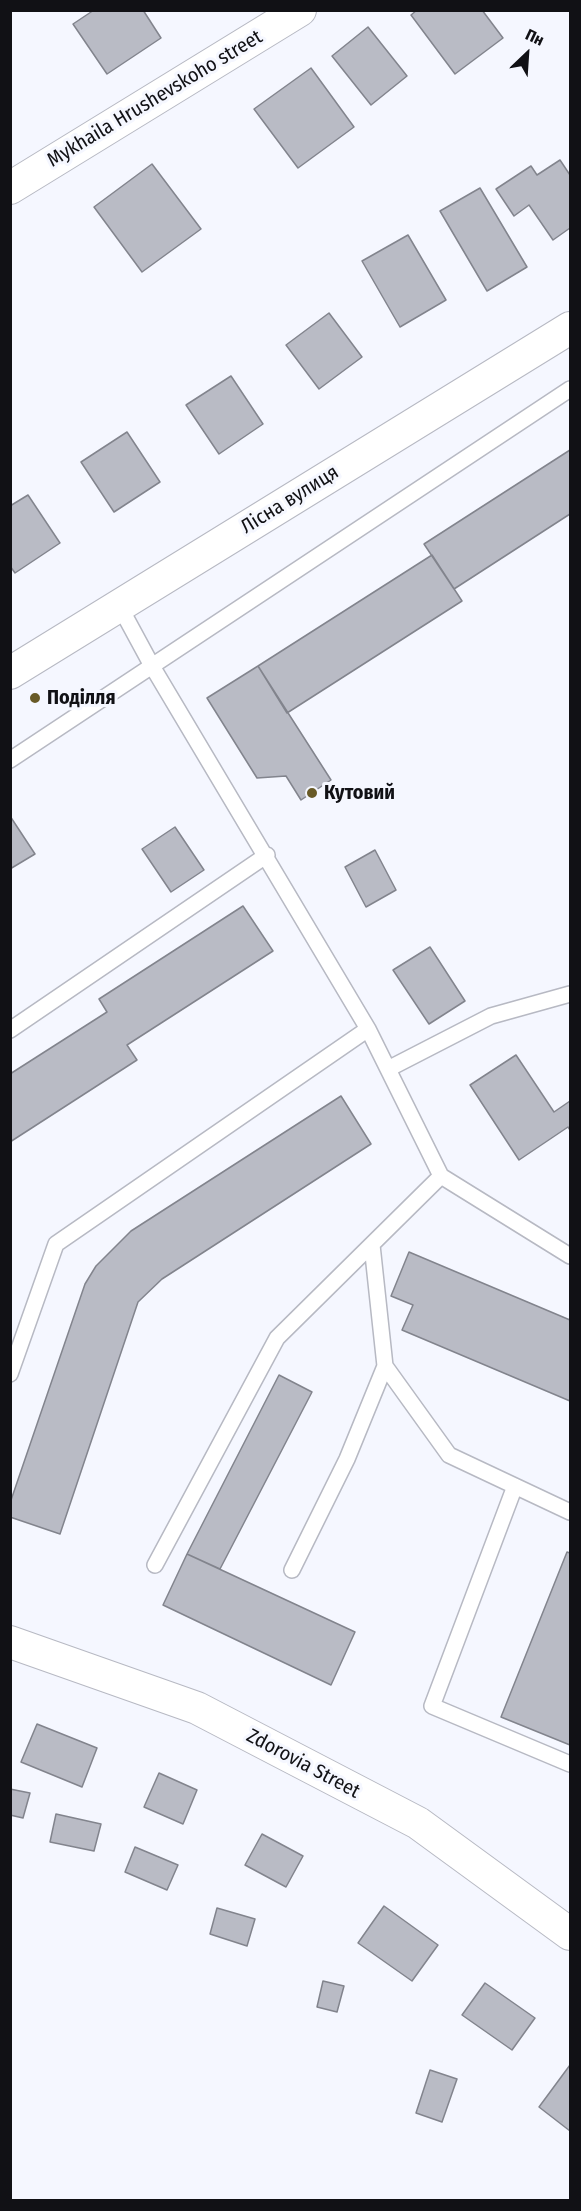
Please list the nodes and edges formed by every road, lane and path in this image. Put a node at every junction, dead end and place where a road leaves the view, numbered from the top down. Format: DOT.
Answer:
graph roads {
  1 [pos="300,10"];
  2 [pos="10,188"];
  3 [pos="570,328"];
  4 [pos="570,389"];
  5 [pos="119,604"];
  6 [pos="152,666"];
  7 [pos="10,673"];
  8 [pos="10,760"];
  9 [pos="267,855"];
  10 [pos="570,994"];
  11 [pos="368,1029"];
  12 [pos="10,1030"];
  13 [pos="388,1069"];
  14 [pos="441,1176"];
  15 [pos="372,1245"];
  16 [pos="570,1256"];
  17 [pos="385,1366"];
  18 [pos="10,1374"];
  19 [pos="515,1486"];
  20 [pos="570,1512"];
  21 [pos="155,1565"];
  22 [pos="292,1570"];
  23 [pos="10,1642"];
  24 [pos="570,1764"];
  25 [pos="570,1934"];
  1 -- 2 [label="street, Mykhaila Hrushevskoho street"];
  3 -- 5 [label="street, Лісна вулиця"];
  4 -- 6 [label="lane"];
  5 -- 6 [label="lane"];
  5 -- 7 [label="street, Лісна вулиця"];
  6 -- 8 [label="lane"];
  6 -- 9 [label="lane"];
  9 -- 11 [label="lane"];
  9 -- 12 [label="lane"];
  10 -- 13 [label="lane"];
  11 -- 13 [label="lane"];
  11 -- 18 [label="lane"];
  13 -- 14 [label="lane"];
  14 -- 15 [label="lane"];
  14 -- 16 [label="lane"];
  15 -- 17 [label="lane"];
  15 -- 21 [label="lane"];
  17 -- 19 [label="lane"];
  17 -- 22 [label="lane"];
  19 -- 20 [label="lane"];
  19 -- 24 [label="lane"];
  23 -- 25 [label="street, Zdorovia Street"];
}
